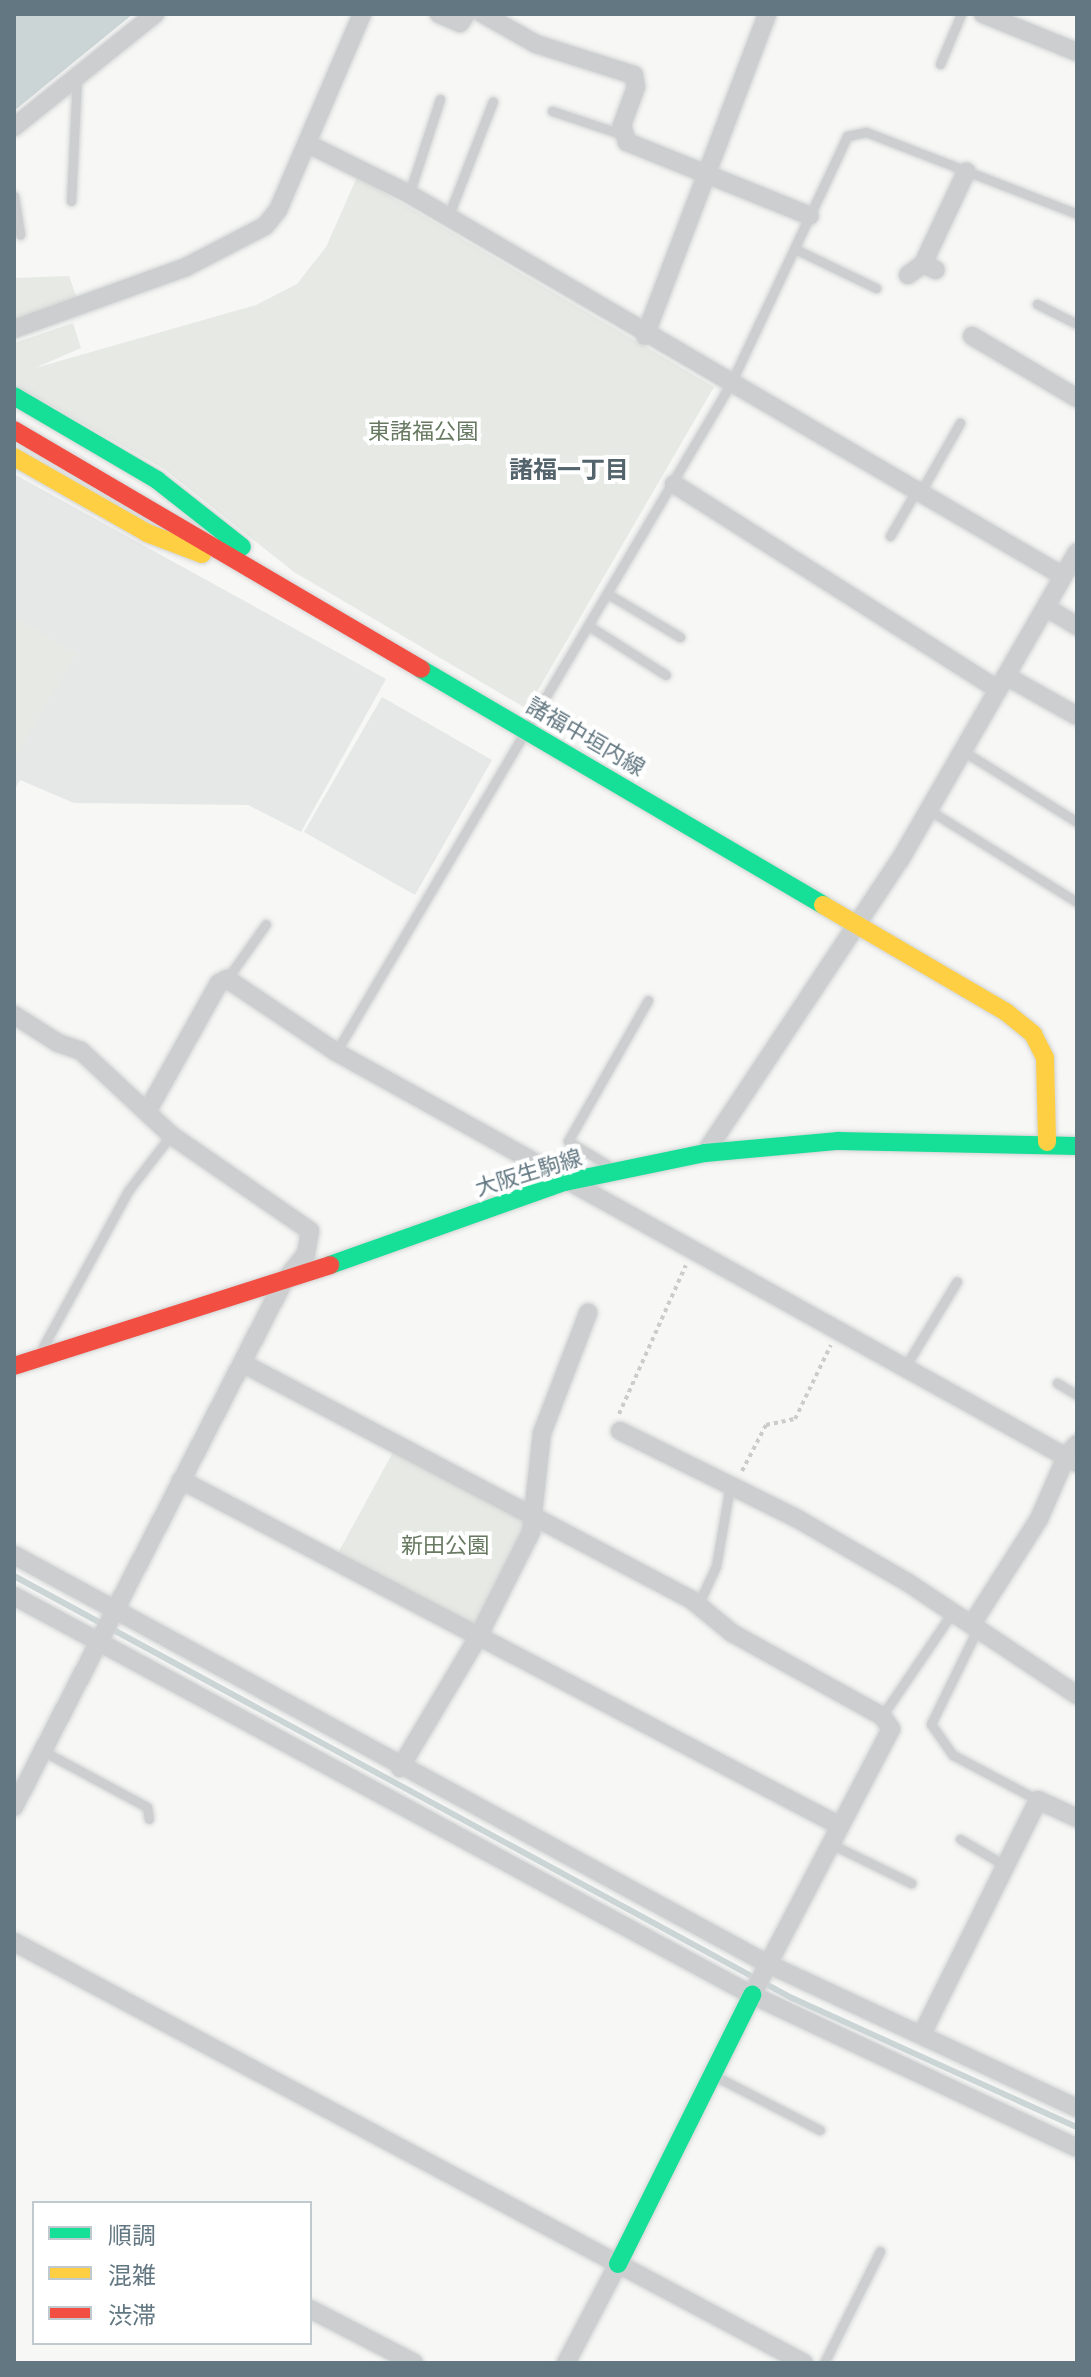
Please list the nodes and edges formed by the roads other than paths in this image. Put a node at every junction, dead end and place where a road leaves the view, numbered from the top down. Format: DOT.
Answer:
graph roads {
  1 [pos="155,14"];
  2 [pos="362,14"];
  3 [pos="439,14"];
  4 [pos="466,14"];
  5 [pos="483,14"];
  6 [pos="767,14"];
  7 [pos="961,14"];
  8 [pos="983,14"];
  9 [pos="1015,21"];
  10 [pos="1077,52"];
  11 [pos="940,64"];
  12 [pos="77,77"];
  13 [pos="440,99"];
  14 [pos="493,101"];
  15 [pos="552,111"];
  16 [pos="14,127"];
  17 [pos="621,134"];
  18 [pos="308,144"];
  19 [pos="966,172"];
  20 [pos="704,173"];
  21 [pos="409,194"];
  22 [pos="14,196"];
  23 [pos="71,201"];
  24 [pos="1077,214"];
  25 [pos="810,216"];
  26 [pos="448,218"];
  27 [pos="20,235"];
  28 [pos="795,249"];
  29 [pos="922,270"];
  30 [pos="876,288"];
  31 [pos="1037,304"];
  32 [pos="1077,324"];
  33 [pos="14,329"];
  34 [pos="645,336"];
  35 [pos="972,336"];
  36 [pos="731,383"];
  37 [pos="14,396"];
  38 [pos="1077,398"];
  39 [pos="960,423"];
  40 [pos="14,430"];
  41 [pos="14,457"];
  42 [pos="674,484"];
  43 [pos="918,492"];
  44 [pos="890,536"];
  45 [pos="1077,552"];
  46 [pos="1063,576"];
  47 [pos="287,586"];
  48 [pos="608,594"];
  49 [pos="1047,608"];
  50 [pos="589,626"];
  51 [pos="1077,626"];
  52 [pos="680,637"];
  53 [pos="666,675"];
  54 [pos="1002,683"];
  55 [pos="1077,716"];
  56 [pos="527,729"];
  57 [pos="963,751"];
  58 [pos="929,810"];
  59 [pos="1077,822"];
  60 [pos="1077,902"];
  61 [pos="857,923"];
  62 [pos="266,924"];
  63 [pos="227,979"];
  64 [pos="648,1000"];
  65 [pos="14,1015"];
  66 [pos="336,1052"];
  67 [pos="148,1110"];
  68 [pos="171,1135"];
  69 [pos="1047,1142"];
  70 [pos="1077,1146"];
  71 [pos="705,1153"];
  72 [pos="619,1172"];
  73 [pos="565,1182"];
  74 [pos="284,1281"];
  75 [pos="957,1281"];
  76 [pos="588,1313"];
  77 [pos="38,1357"];
  78 [pos="242,1363"];
  79 [pos="14,1366"];
  80 [pos="904,1368"];
  81 [pos="1057,1383"];
  82 [pos="1077,1395"];
  83 [pos="620,1431"];
  84 [pos="1073,1455"];
  85 [pos="181,1480"];
  86 [pos="732,1487"];
  87 [pos="534,1517"];
  88 [pos="14,1555"];
  89 [pos="14,1596"];
  90 [pos="698,1605"];
  91 [pos="952,1613"];
  92 [pos="974,1627"];
  93 [pos="105,1628"];
  94 [pos="477,1639"];
  95 [pos="1077,1695"];
  96 [pos="882,1716"];
  97 [pos="43,1751"];
  98 [pos="400,1768"];
  99 [pos="1038,1800"];
  100 [pos="14,1807"];
  101 [pos="1077,1818"];
  102 [pos="149,1819"];
  103 [pos="840,1826"];
  104 [pos="960,1839"];
  105 [pos="833,1845"];
  106 [pos="1004,1865"];
  107 [pos="911,1883"];
  108 [pos="14,1942"];
  109 [pos="760,1980"];
  110 [pos="922,2034"];
  111 [pos="713,2075"];
  112 [pos="1077,2108"];
  113 [pos="820,2130"];
  114 [pos="1077,2148"];
  115 [pos="880,2251"];
  116 [pos="618,2264"];
  117 [pos="312,2310"];
  118 [pos="414,2363"];
  119 [pos="566,2363"];
  120 [pos="804,2363"];
  121 [pos="824,2363"];
  1 -- 12 [label="street"];
  2 -- 18 [label="street"];
  3 -- 4 [label="street"];
  5 -- 17 [label="street"];
  6 -- 20 [label="street"];
  7 -- 11 [label="lane"];
  8 -- 9 [label="street"];
  9 -- 10 [label="street"];
  12 -- 16 [label="street"];
  12 -- 23 [label="lane"];
  13 -- 21 [label="lane"];
  14 -- 26 [label="lane"];
  15 -- 17 [label="lane"];
  17 -- 20 [label="street"];
  18 -- 21 [label="street"];
  18 -- 33 [label="street"];
  19 -- 24 [label="lane"];
  19 -- 25 [label="lane"];
  19 -- 29 [label="street"];
  20 -- 25 [label="street"];
  20 -- 34 [label="street"];
  21 -- 26 [label="street"];
  22 -- 27 [label="lane"];
  25 -- 28 [label="lane"];
  26 -- 34 [label="street"];
  28 -- 30 [label="lane"];
  28 -- 36 [label="lane"];
  31 -- 32 [label="lane"];
  34 -- 36 [label="street"];
  35 -- 38 [label="street"];
  36 -- 42 [label="lane"];
  36 -- 43 [label="street"];
  37 -- 47 [label="street"];
  39 -- 43 [label="lane"];
  40 -- 47 [label="street, 諸福中垣内線"];
  41 -- 47 [label="street"];
  42 -- 48 [label="lane"];
  42 -- 54 [label="street"];
  43 -- 44 [label="lane"];
  43 -- 46 [label="street"];
  45 -- 46 [label="street"];
  46 -- 49 [label="street"];
  47 -- 56 [label="street, 諸福中垣内線"];
  48 -- 50 [label="lane"];
  48 -- 52 [label="lane"];
  49 -- 51 [label="street"];
  49 -- 54 [label="street"];
  50 -- 53 [label="lane"];
  50 -- 56 [label="lane"];
  54 -- 55 [label="street"];
  54 -- 57 [label="street"];
  56 -- 61 [label="street, 諸福中垣内線"];
  56 -- 66 [label="lane"];
  57 -- 58 [label="street"];
  57 -- 59 [label="lane"];
  58 -- 60 [label="lane"];
  58 -- 61 [label="street"];
  61 -- 69 [label="street, 諸福中垣内線"];
  61 -- 71 [label="street"];
  62 -- 63 [label="lane"];
  63 -- 66 [label="street"];
  63 -- 67 [label="street"];
  64 -- 72 [label="lane"];
  65 -- 67 [label="street"];
  66 -- 73 [label="street"];
  67 -- 68 [label="street"];
  68 -- 74 [label="street"];
  68 -- 77 [label="lane"];
  69 -- 70 [label="street, 大阪生駒線"];
  69 -- 71 [label="street, 大阪生駒線"];
  71 -- 72 [label="street, 大阪生駒線"];
  72 -- 73 [label="street, 大阪生駒線"];
  73 -- 74 [label="street, 大阪生駒線"];
  73 -- 80 [label="street"];
  74 -- 77 [label="street, 大阪生駒線"];
  74 -- 78 [label="street"];
  75 -- 80 [label="lane"];
  76 -- 87 [label="street"];
  77 -- 79 [label="street, 大阪生駒線"];
  78 -- 85 [label="street"];
  78 -- 87 [label="street"];
  80 -- 84 [label="street"];
  81 -- 82 [label="lane"];
  83 -- 86 [label="street"];
  84 -- 92 [label="street"];
  85 -- 93 [label="street"];
  85 -- 94 [label="street"];
  86 -- 90 [label="lane"];
  86 -- 91 [label="street"];
  87 -- 90 [label="street"];
  87 -- 94 [label="street"];
  88 -- 93 [label="street"];
  89 -- 93 [label="street"];
  90 -- 96 [label="street"];
  91 -- 92 [label="street"];
  91 -- 96 [label="lane"];
  92 -- 95 [label="street"];
  92 -- 99 [label="lane"];
  93 -- 97 [label="street"];
  93 -- 98 [label="street"];
  93 -- 109 [label="street"];
  94 -- 98 [label="street"];
  94 -- 103 [label="street"];
  96 -- 103 [label="street"];
  97 -- 100 [label="street"];
  97 -- 102 [label="lane"];
  98 -- 109 [label="street"];
  99 -- 101 [label="street"];
  99 -- 106 [label="street"];
  103 -- 105 [label="street"];
  104 -- 106 [label="lane"];
  105 -- 107 [label="lane"];
  105 -- 109 [label="street"];
  106 -- 110 [label="street"];
  108 -- 116 [label="street"];
  109 -- 110 [label="street"];
  109 -- 111 [label="street"];
  109 -- 114 [label="street"];
  110 -- 112 [label="street"];
  111 -- 113 [label="lane"];
  111 -- 116 [label="street"];
  115 -- 121 [label="lane"];
  116 -- 119 [label="street"];
  116 -- 120 [label="street"];
  117 -- 118 [label="street"];
}
